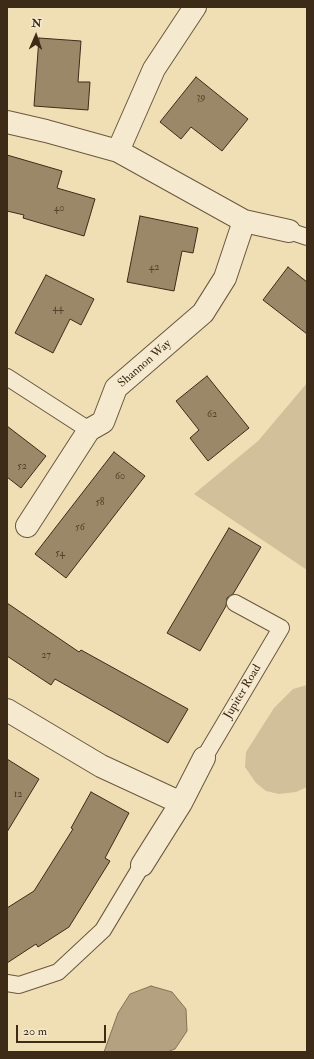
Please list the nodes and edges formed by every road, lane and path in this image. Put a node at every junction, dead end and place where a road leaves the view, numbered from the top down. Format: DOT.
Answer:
graph roads {
  1 [pos="195,7"];
  2 [pos="7,122"];
  3 [pos="118,152"];
  4 [pos="244,221"];
  5 [pos="298,234"];
  6 [pos="7,378"];
  7 [pos="89,430"];
  8 [pos="27,526"];
  9 [pos="234,603"];
  10 [pos="7,710"];
  11 [pos="204,758"];
  12 [pos="181,803"];
  13 [pos="142,865"];
  14 [pos="7,983"];
  1 -- 3 [label="street"];
  2 -- 3 [label="street"];
  3 -- 4 [label="street"];
  4 -- 5 [label="street"];
  4 -- 7 [label="street, Shannon Way"];
  6 -- 7 [label="lane"];
  7 -- 8 [label="street, Shannon Way"];
  9 -- 11 [label="lane, Jupiter Road"];
  10 -- 12 [label="street"];
  11 -- 12 [label="street, Jupiter Road"];
  12 -- 13 [label="street, Jupiter Road"];
  13 -- 14 [label="lane"];
}
